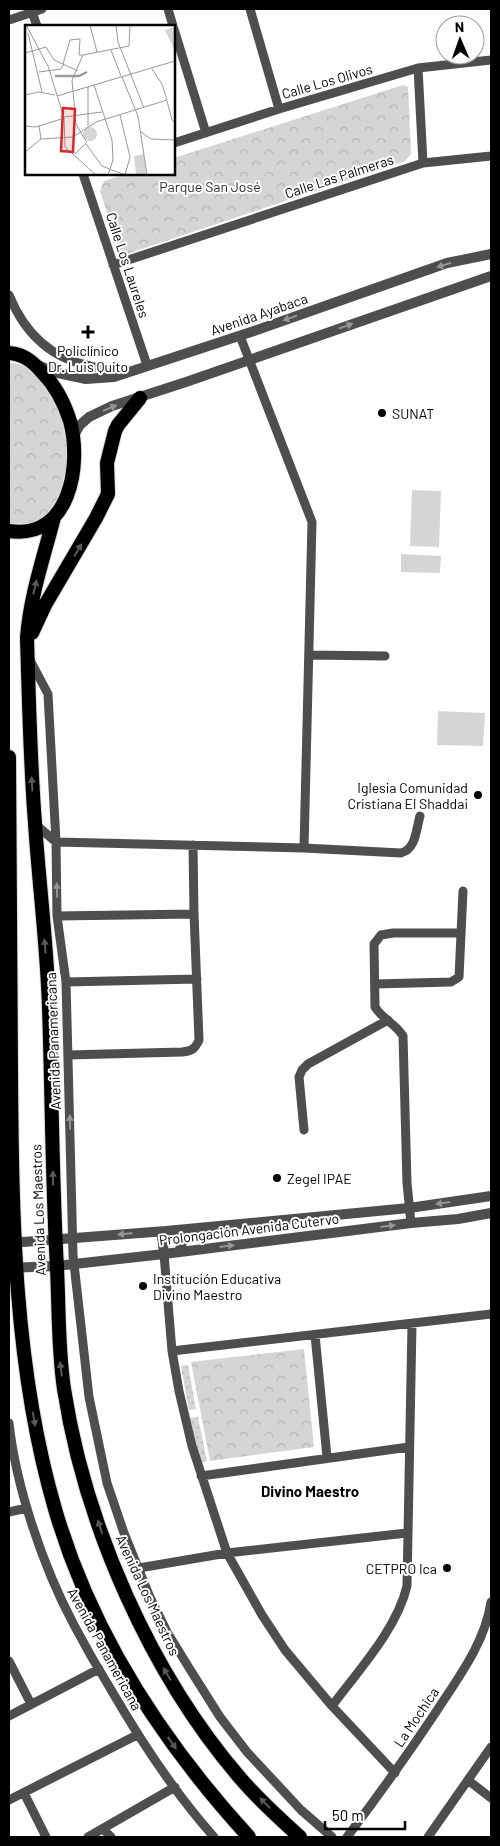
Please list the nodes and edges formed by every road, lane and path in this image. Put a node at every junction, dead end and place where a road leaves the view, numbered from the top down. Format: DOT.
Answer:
graph roads {
  1 [pos="168,9"];
  2 [pos="250,9"];
  3 [pos="37,10"];
  4 [pos="9,20"];
  5 [pos="37,25"];
  6 [pos="172,25"];
  7 [pos="175,34"];
  8 [pos="491,60"];
  9 [pos="418,68"];
  10 [pos="279,109"];
  11 [pos="206,133"];
  12 [pos="175,143"];
  13 [pos="491,156"];
  14 [pos="423,163"];
  15 [pos="83,175"];
  16 [pos="491,254"];
  17 [pos="113,265"];
  18 [pos="491,276"];
  19 [pos="9,295"];
  20 [pos="240,336"];
  21 [pos="9,344"];
  22 [pos="9,353"];
  23 [pos="30,360"];
  24 [pos="250,360"];
  25 [pos="146,365"];
  26 [pos="128,372"];
  27 [pos="140,398"];
  28 [pos="73,437"];
  29 [pos="54,517"];
  30 [pos="9,531"];
  31 [pos="310,655"];
  32 [pos="28,656"];
  33 [pos="385,656"];
  34 [pos="9,757"];
  35 [pos="420,816"];
  36 [pos="35,824"];
  37 [pos="56,842"];
  38 [pos="193,845"];
  39 [pos="304,848"];
  40 [pos="463,891"];
  41 [pos="194,914"];
  42 [pos="57,916"];
  43 [pos="461,933"];
  44 [pos="10,950"];
  45 [pos="197,979"];
  46 [pos="66,982"];
  47 [pos="375,984"];
  48 [pos="388,1020"];
  49 [pos="68,1055"];
  50 [pos="304,1130"];
  51 [pos="491,1196"];
  52 [pos="409,1208"];
  53 [pos="491,1212"];
  54 [pos="411,1223"];
  55 [pos="177,1230"];
  56 [pos="166,1231"];
  57 [pos="72,1239"];
  58 [pos="55,1240"];
  59 [pos="12,1243"];
  60 [pos="179,1252"];
  61 [pos="164,1254"];
  62 [pos="73,1264"];
  63 [pos="56,1266"];
  64 [pos="13,1268"];
  65 [pos="491,1314"];
  66 [pos="412,1324"];
  67 [pos="315,1335"];
  68 [pos="172,1351"];
  69 [pos="9,1423"];
  70 [pos="10,1437"];
  71 [pos="409,1447"];
  72 [pos="328,1457"];
  73 [pos="201,1476"];
  74 [pos="27,1508"];
  75 [pos="9,1512"];
  76 [pos="407,1533"];
  77 [pos="227,1553"];
  78 [pos="139,1568"];
  79 [pos="491,1602"];
  80 [pos="488,1629"];
  81 [pos="9,1662"];
  82 [pos="99,1669"];
  83 [pos="31,1704"];
  84 [pos="332,1706"];
  85 [pos="9,1716"];
  86 [pos="137,1735"];
  87 [pos="491,1747"];
  88 [pos="395,1773"];
  89 [pos="469,1781"];
  90 [pos="175,1787"];
  91 [pos="24,1793"];
  92 [pos="491,1798"];
  93 [pos="9,1800"];
  94 [pos="104,1830"];
  95 [pos="432,1836"];
  96 [pos="46,1837"];
  97 [pos="88,1837"];
  98 [pos="111,1837"];
  99 [pos="214,1837"];
  100 [pos="249,1837"];
  101 [pos="300,1837"];
  102 [pos="332,1837"];
  103 [pos="347,1837"];
  1 -- 6 [label="street"];
  2 -- 10 [label="street"];
  3 -- 4 [label="street"];
  3 -- 5 [label="street"];
  7 -- 11 [label="street"];
  8 -- 9 [label="street, Calle Los Olivos"];
  9 -- 10 [label="street, Calle Los Olivos"];
  9 -- 14 [label="street"];
  10 -- 11 [label="street, Calle Los Olivos"];
  11 -- 12 [label="street, Calle Los Olivos"];
  13 -- 14 [label="street, Calle Las Palmeras"];
  14 -- 17 [label="street, Calle Las Palmeras"];
  15 -- 17 [label="street, Calle Los Laureles"];
  16 -- 20 [label="street, Avenida Ayabaca, one-way"];
  17 -- 25 [label="street, Calle Los Laureles"];
  24 -- 18 [label="street, one-way"];
  19 -- 26 [label="street"];
  20 -- 24 [label="street"];
  20 -- 25 [label="street, Avenida Ayabaca"];
  21 -- 23 [label="highway"];
  22 -- 23 [label="highway"];
  23 -- 26 [label="street, Avenida Ayabaca"];
  23 -- 28 [label="highway, Avenida Los Maestros"];
  24 -- 27 [label="street"];
  24 -- 31 [label="street"];
  25 -- 26 [label="street, Avenida Ayabaca"];
  28 -- 27 [label="street, one-way"];
  32 -- 27 [label="highway, one-way"];
  28 -- 29 [label="highway, Avenida Los Maestros"];
  29 -- 30 [label="highway"];
  32 -- 29 [label="highway, Avenida Los Maestros, one-way"];
  31 -- 33 [label="street"];
  31 -- 39 [label="street"];
  36 -- 32 [label="highway, Avenida Los Maestros, one-way"];
  32 -- 37 [label="street, Avenida Panamericana"];
  34 -- 44 [label="highway, Avenida Los Maestros"];
  35 -- 39 [label="street"];
  36 -- 37 [label="street"];
  58 -- 36 [label="highway, Avenida Los Maestros, one-way"];
  37 -- 38 [label="street"];
  42 -- 37 [label="street, Avenida Panamericana, one-way"];
  38 -- 39 [label="street"];
  38 -- 41 [label="street"];
  40 -- 43 [label="street"];
  41 -- 42 [label="street"];
  41 -- 45 [label="street"];
  42 -- 46 [label="street, Avenida Panamericana"];
  43 -- 47 [label="street"];
  43 -- 47 [label="street"];
  44 -- 59 [label="highway, Avenida Los Maestros"];
  45 -- 46 [label="street"];
  45 -- 49 [label="street"];
  46 -- 49 [label="street, Avenida Panamericana"];
  47 -- 48 [label="street"];
  48 -- 50 [label="street"];
  48 -- 52 [label="street"];
  57 -- 49 [label="street, Avenida Panamericana, one-way"];
  51 -- 52 [label="street, Prolongación Avenida Cutervo, one-way"];
  52 -- 54 [label="street"];
  52 -- 55 [label="street, Prolongación Avenida Cutervo"];
  53 -- 54 [label="street, Prolongación Avenida Cutervo"];
  60 -- 54 [label="street, Prolongación Avenida Cutervo, one-way"];
  55 -- 56 [label="street, Prolongación Avenida Cutervo"];
  55 -- 60 [label="street"];
  56 -- 57 [label="street, Prolongación Avenida Cutervo, one-way"];
  56 -- 61 [label="street"];
  57 -- 58 [label="street, Prolongación Avenida Cutervo"];
  57 -- 62 [label="street, Avenida Panamericana"];
  58 -- 59 [label="street, Prolongación Avenida Cutervo"];
  58 -- 63 [label="highway, Avenida Los Maestros"];
  59 -- 64 [label="highway, Avenida Los Maestros"];
  60 -- 61 [label="street, Prolongación Avenida Cutervo"];
  61 -- 62 [label="street, Prolongación Avenida Cutervo"];
  61 -- 68 [label="street"];
  62 -- 63 [label="street, Prolongación Avenida Cutervo"];
  62 -- 78 [label="street, Avenida Panamericana"];
  63 -- 64 [label="street, Prolongación Avenida Cutervo"];
  101 -- 63 [label="highway, Avenida Los Maestros, one-way"];
  64 -- 100 [label="highway, Avenida Los Maestros, one-way"];
  65 -- 66 [label="street"];
  66 -- 67 [label="street"];
  66 -- 71 [label="street"];
  67 -- 68 [label="street"];
  67 -- 72 [label="street"];
  68 -- 73 [label="street"];
  69 -- 70 [label="street, Avenida Panamericana"];
  70 -- 74 [label="street, Avenida Panamericana"];
  71 -- 72 [label="street"];
  71 -- 76 [label="street"];
  72 -- 73 [label="street"];
  73 -- 77 [label="street"];
  74 -- 75 [label="street"];
  74 -- 82 [label="street, Avenida Panamericana"];
  76 -- 77 [label="street"];
  76 -- 84 [label="street"];
  77 -- 78 [label="street"];
  77 -- 84 [label="street"];
  78 -- 102 [label="street, Avenida Panamericana"];
  79 -- 80 [label="street, La Mochica"];
  80 -- 88 [label="street, La Mochica"];
  81 -- 83 [label="street"];
  82 -- 83 [label="street"];
  82 -- 86 [label="street, Avenida Panamericana"];
  83 -- 85 [label="street"];
  84 -- 88 [label="street"];
  86 -- 90 [label="street, Avenida Panamericana"];
  86 -- 91 [label="street"];
  87 -- 89 [label="street"];
  88 -- 103 [label="street, La Mochica"];
  89 -- 92 [label="street"];
  89 -- 95 [label="street"];
  90 -- 94 [label="street"];
  90 -- 99 [label="street, Avenida Panamericana"];
  91 -- 93 [label="street"];
  91 -- 96 [label="street"];
  94 -- 97 [label="street"];
  94 -- 98 [label="street"];
}
